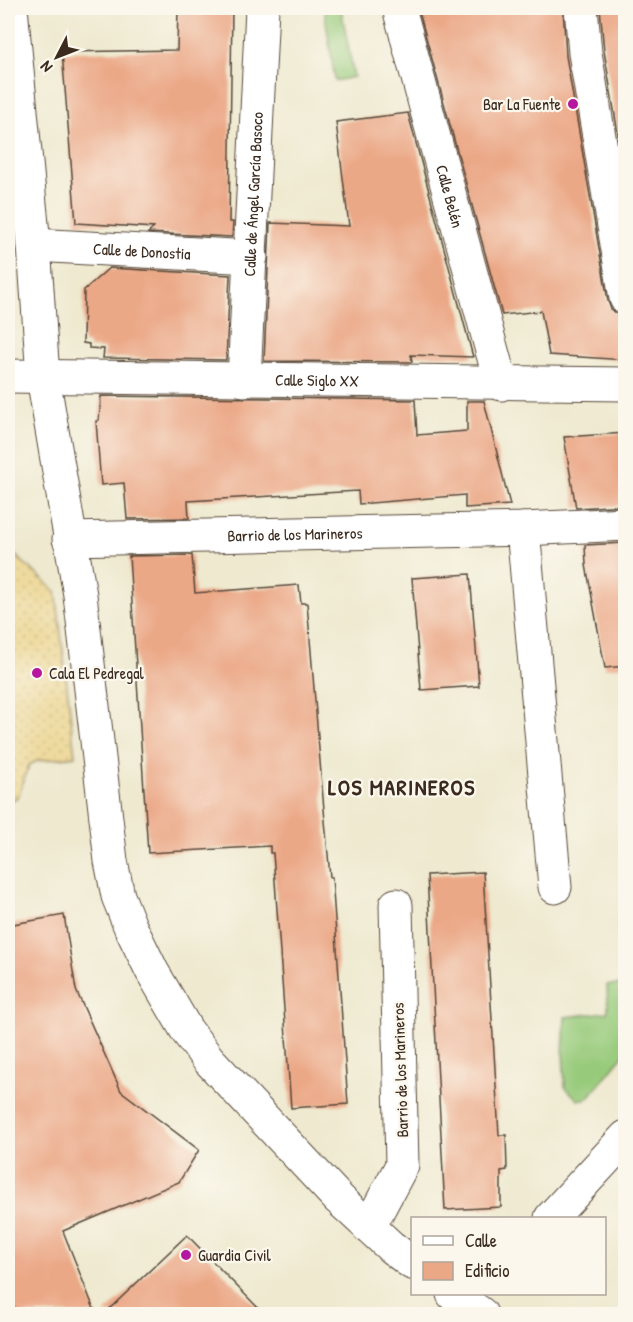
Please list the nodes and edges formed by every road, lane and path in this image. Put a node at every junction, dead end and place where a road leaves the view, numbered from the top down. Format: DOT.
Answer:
graph roads {
  1 [pos="10,8"];
  2 [pos="262,8"];
  3 [pos="399,8"];
  4 [pos="581,8"];
  5 [pos="34,246"];
  6 [pos="250,257"];
  7 [pos="623,262"];
  8 [pos="626,298"];
  9 [pos="8,376"];
  10 [pos="43,378"];
  11 [pos="244,380"];
  12 [pos="501,384"];
  13 [pos="626,384"];
  14 [pos="626,524"];
  15 [pos="523,529"];
  16 [pos="69,539"];
  17 [pos="555,887"];
  18 [pos="396,905"];
  19 [pos="626,1137"];
  20 [pos="552,1217"];
  21 [pos="369,1227"];
  22 [pos="411,1262"];
  1 -- 5 [label="street"];
  2 -- 6 [label="street, Calle de Ángel García Basoco"];
  3 -- 12 [label="street, Calle Belén"];
  4 -- 7 [label="street"];
  5 -- 6 [label="street, Calle de Donostia"];
  5 -- 10 [label="street"];
  6 -- 11 [label="street, Calle de Ángel García Basoco"];
  7 -- 8 [label="street"];
  9 -- 10 [label="street, Calle Siglo XX"];
  10 -- 11 [label="street, Calle Siglo XX"];
  10 -- 16 [label="street"];
  11 -- 12 [label="street, Calle Siglo XX"];
  12 -- 13 [label="street, Calle Siglo XX"];
  14 -- 15 [label="street, Barrio de los Marineros"];
  15 -- 16 [label="street, Barrio de los Marineros"];
  15 -- 17 [label="street"];
  16 -- 21 [label="street"];
  18 -- 21 [label="street, Barrio de los Marineros"];
  19 -- 20 [label="street"];
  21 -- 22 [label="street"];
}
